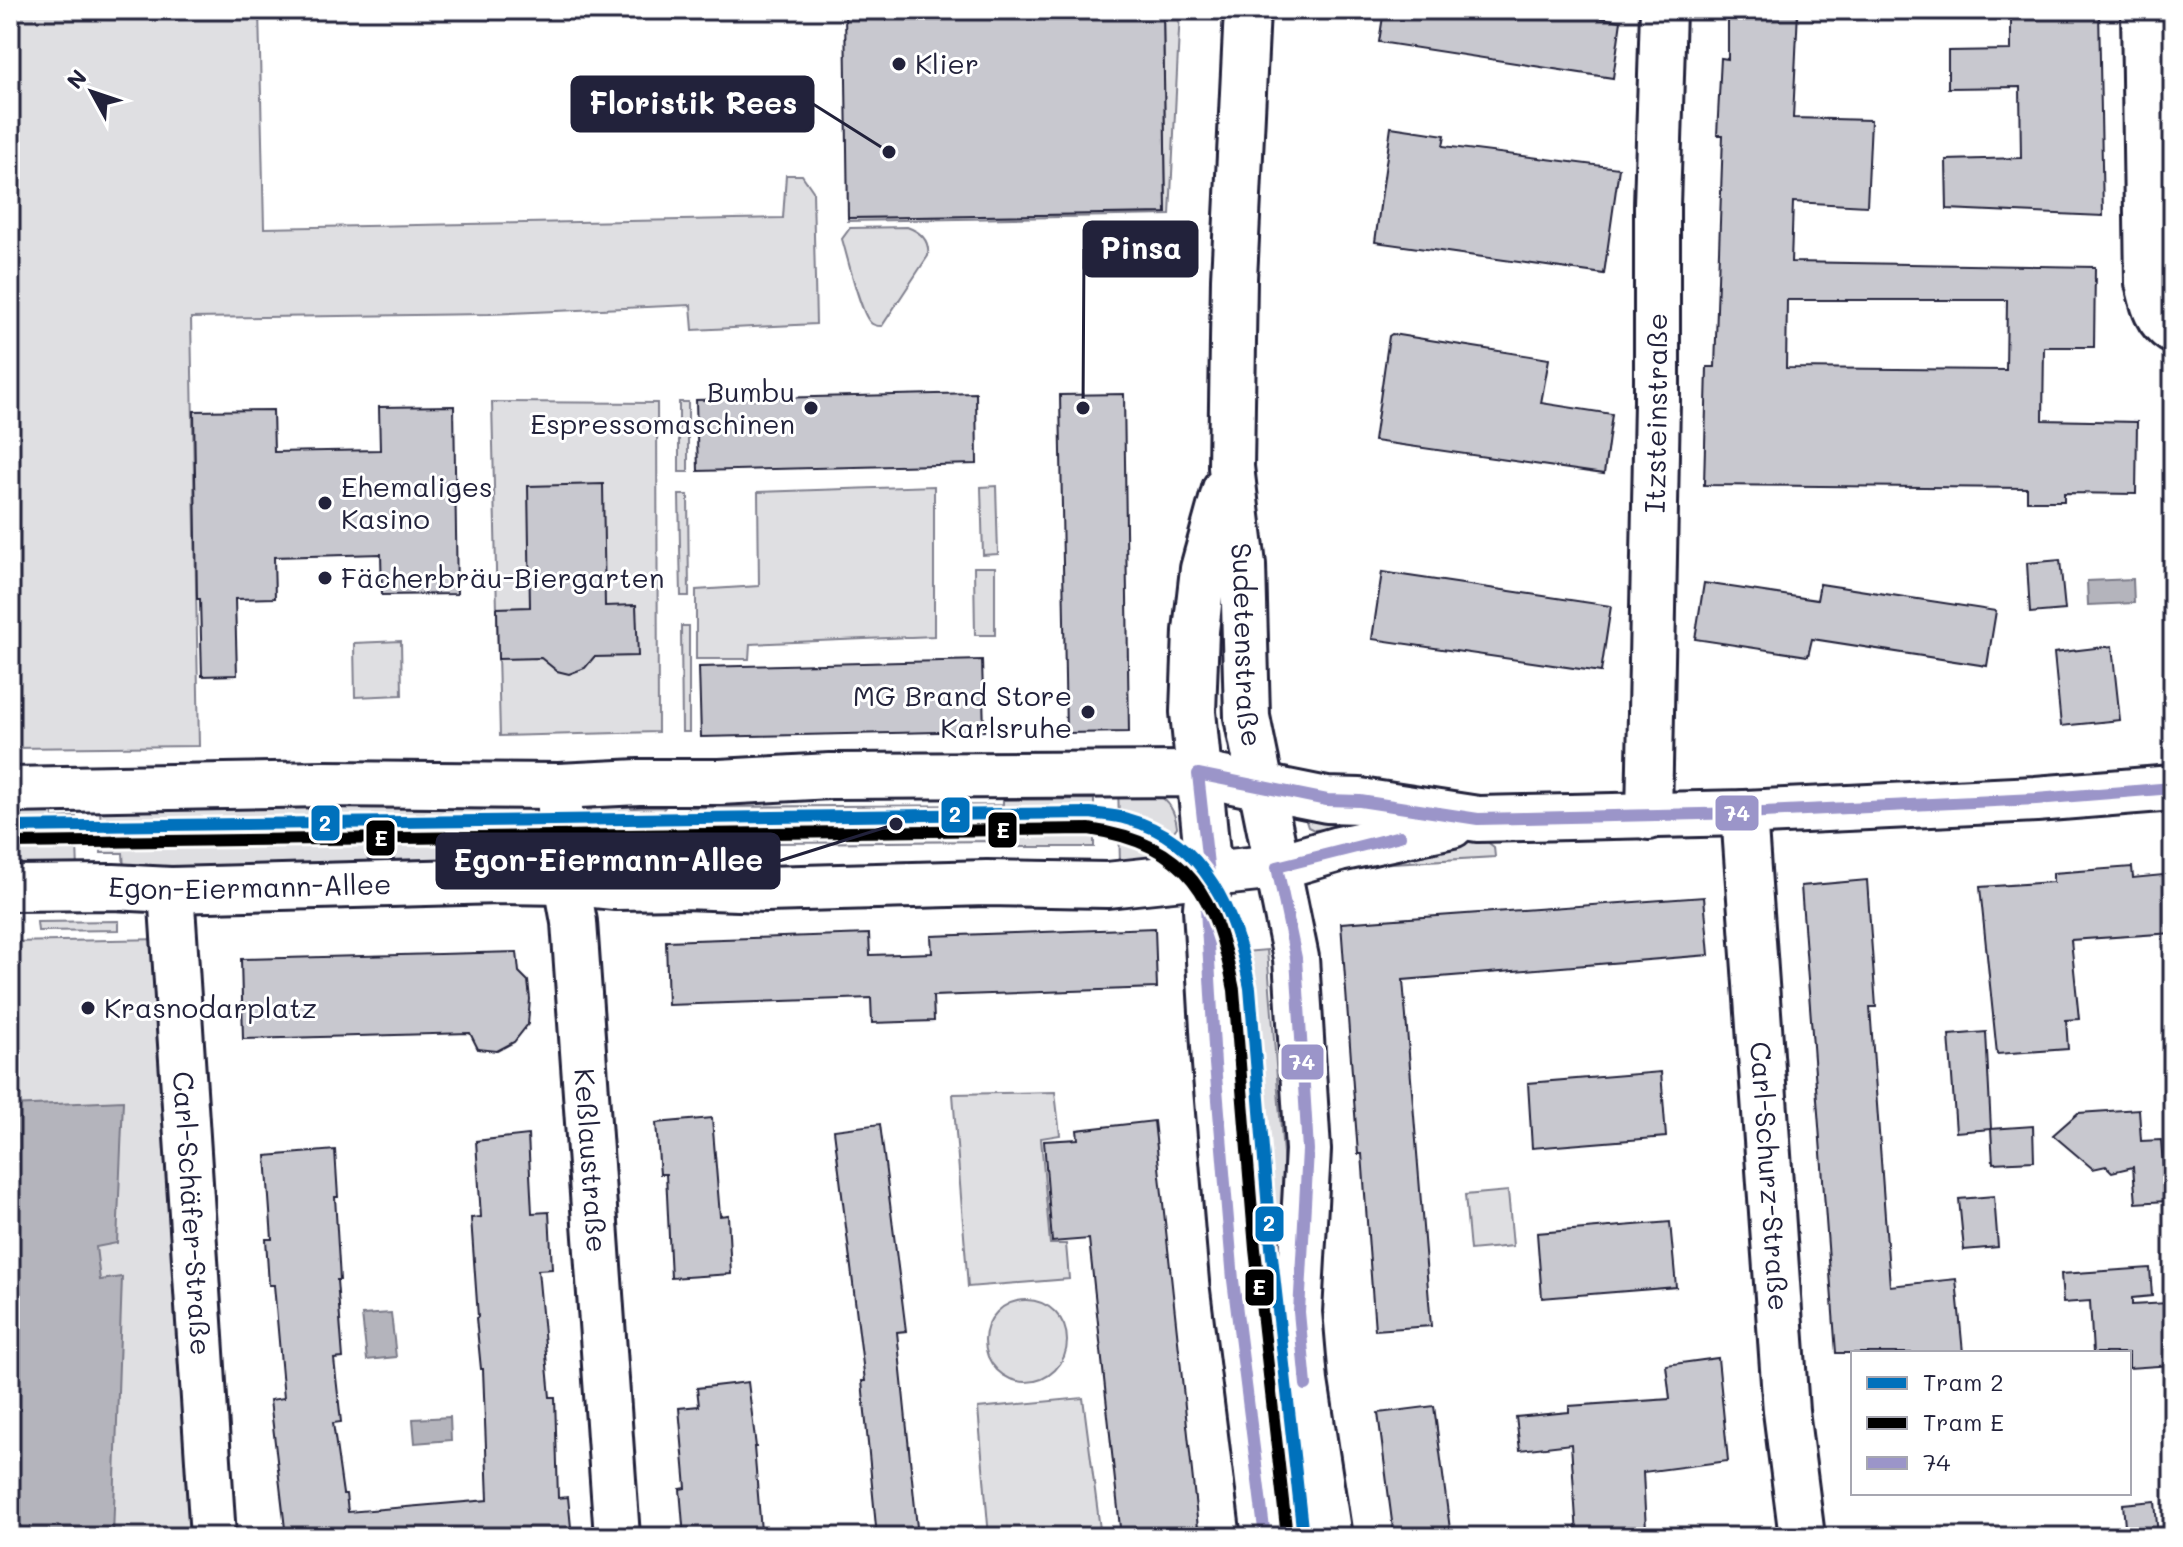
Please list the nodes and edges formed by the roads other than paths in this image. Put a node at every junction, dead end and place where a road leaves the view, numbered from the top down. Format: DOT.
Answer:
graph roads {
  1 [pos="1247,10"];
  2 [pos="1663,10"];
  3 [pos="2144,10"];
  4 [pos="2173,331"];
  5 [pos="1231,467"];
  6 [pos="1198,774"];
  7 [pos="559,786"];
  8 [pos="1260,788"];
  9 [pos="2173,788"];
  10 [pos="10,790"];
  11 [pos="1744,813"];
  12 [pos="1649,817"];
  13 [pos="1478,819"];
  14 [pos="1277,867"];
  15 [pos="1209,874"];
  16 [pos="566,882"];
  17 [pos="10,888"];
  18 [pos="171,890"];
  19 [pos="213,1537"];
  20 [pos="617,1537"];
  21 [pos="1265,1537"];
  22 [pos="1329,1537"];
  23 [pos="1802,1537"];
  1 -- 5 [label="street, Sudetenstraße"];
  2 -- 12 [label="street, Itzsteinstraße"];
  3 -- 4 [label="street"];
  5 -- 6 [label="street, Sudetenstraße"];
  5 -- 8 [label="street, Sudetenstraße"];
  6 -- 7 [label="street"];
  6 -- 8 [label="street"];
  6 -- 15 [label="street, Sudetenstraße"];
  7 -- 10 [label="street"];
  7 -- 16 [label="street, Keßlaustraße"];
  8 -- 13 [label="street"];
  8 -- 14 [label="street, Sudetenstraße"];
  9 -- 11 [label="street"];
  11 -- 12 [label="street"];
  11 -- 23 [label="street, Carl-Schurz-Straße"];
  12 -- 13 [label="street"];
  13 -- 14 [label="street, Egon-Eiermann-Allee"];
  14 -- 15 [label="street, Egon-Eiermann-Allee"];
  14 -- 22 [label="street, Sudetenstraße"];
  15 -- 16 [label="street, Egon-Eiermann-Allee"];
  15 -- 21 [label="street, Sudetenstraße"];
  16 -- 18 [label="street, Egon-Eiermann-Allee"];
  16 -- 20 [label="street, Keßlaustraße"];
  17 -- 18 [label="street, Egon-Eiermann-Allee"];
  18 -- 19 [label="street, Carl-Schäfer-Straße"];
}
